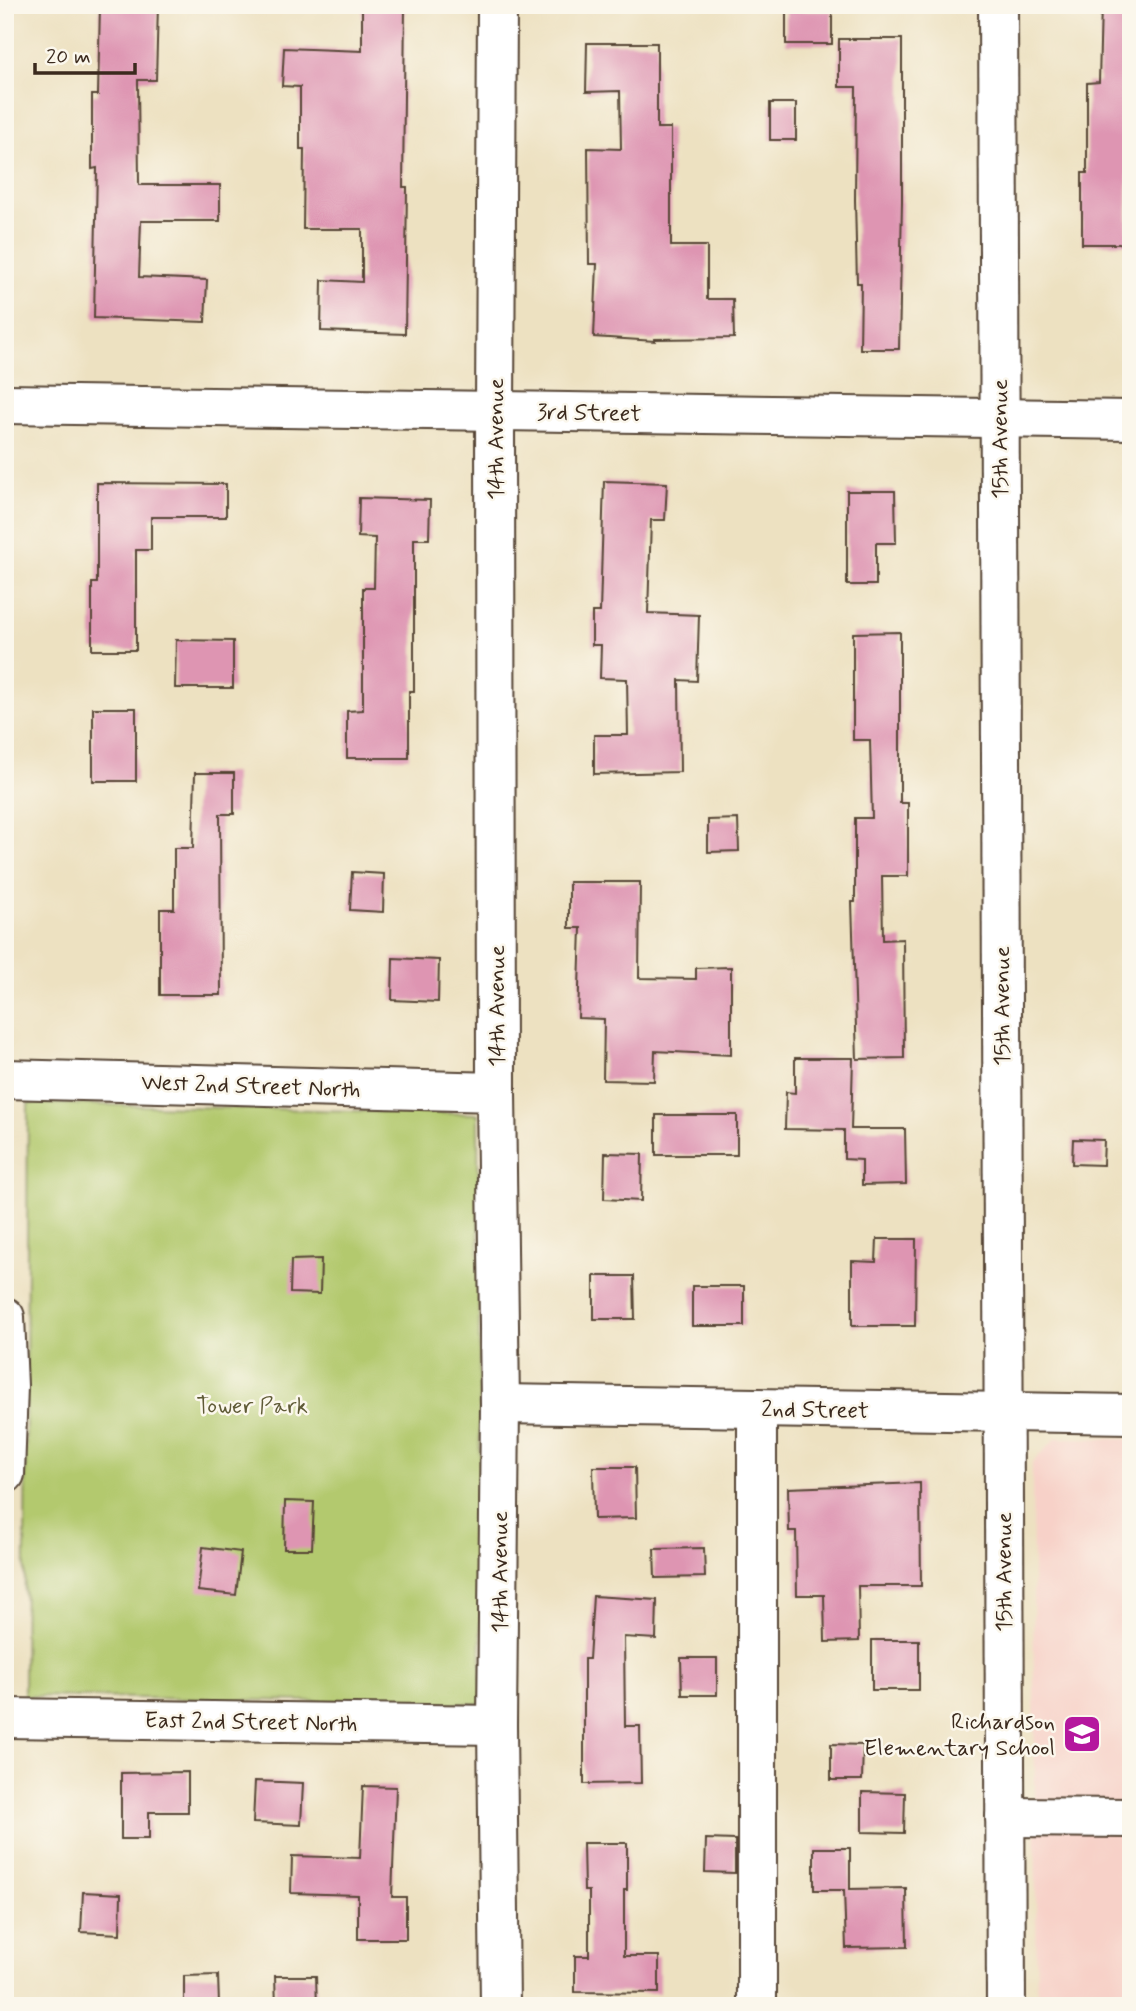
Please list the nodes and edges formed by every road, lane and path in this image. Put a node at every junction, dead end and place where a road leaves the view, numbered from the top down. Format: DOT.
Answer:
graph roads {
  1 [pos="497,5"];
  2 [pos="998,5"];
  3 [pos="5,404"];
  4 [pos="495,410"];
  5 [pos="999,418"];
  6 [pos="1131,420"];
  7 [pos="5,1079"];
  8 [pos="496,1092"];
  9 [pos="5,1317"];
  10 [pos="7,1386"];
  11 [pos="500,1404"];
  12 [pos="757,1408"];
  13 [pos="1002,1412"];
  14 [pos="1131,1414"];
  15 [pos="5,1474"];
  16 [pos="5,1718"];
  17 [pos="498,1725"];
  18 [pos="1005,1817"];
  19 [pos="1131,1818"];
  20 [pos="500,2006"];
  21 [pos="757,2006"];
  22 [pos="1006,2006"];
  1 -- 4 [label="street, 14th Avenue"];
  2 -- 5 [label="street, 15th Avenue"];
  3 -- 4 [label="street, 3rd Street"];
  4 -- 5 [label="street, 3rd Street"];
  4 -- 8 [label="street, 14th Avenue"];
  5 -- 6 [label="street, 3rd Street"];
  5 -- 13 [label="street, 15th Avenue"];
  7 -- 8 [label="street, West 2nd Street North"];
  8 -- 11 [label="street, 14th Avenue"];
  9 -- 10 [label="street"];
  10 -- 15 [label="street"];
  11 -- 12 [label="street, 2nd Street"];
  11 -- 17 [label="street, 14th Avenue"];
  12 -- 13 [label="street, 2nd Street"];
  12 -- 21 [label="street"];
  13 -- 14 [label="street, 2nd Street"];
  13 -- 18 [label="street, 15th Avenue"];
  16 -- 17 [label="street, East 2nd Street North"];
  17 -- 20 [label="street, 14th Avenue"];
  18 -- 19 [label="street"];
  18 -- 22 [label="street, 15th Avenue"];
}
